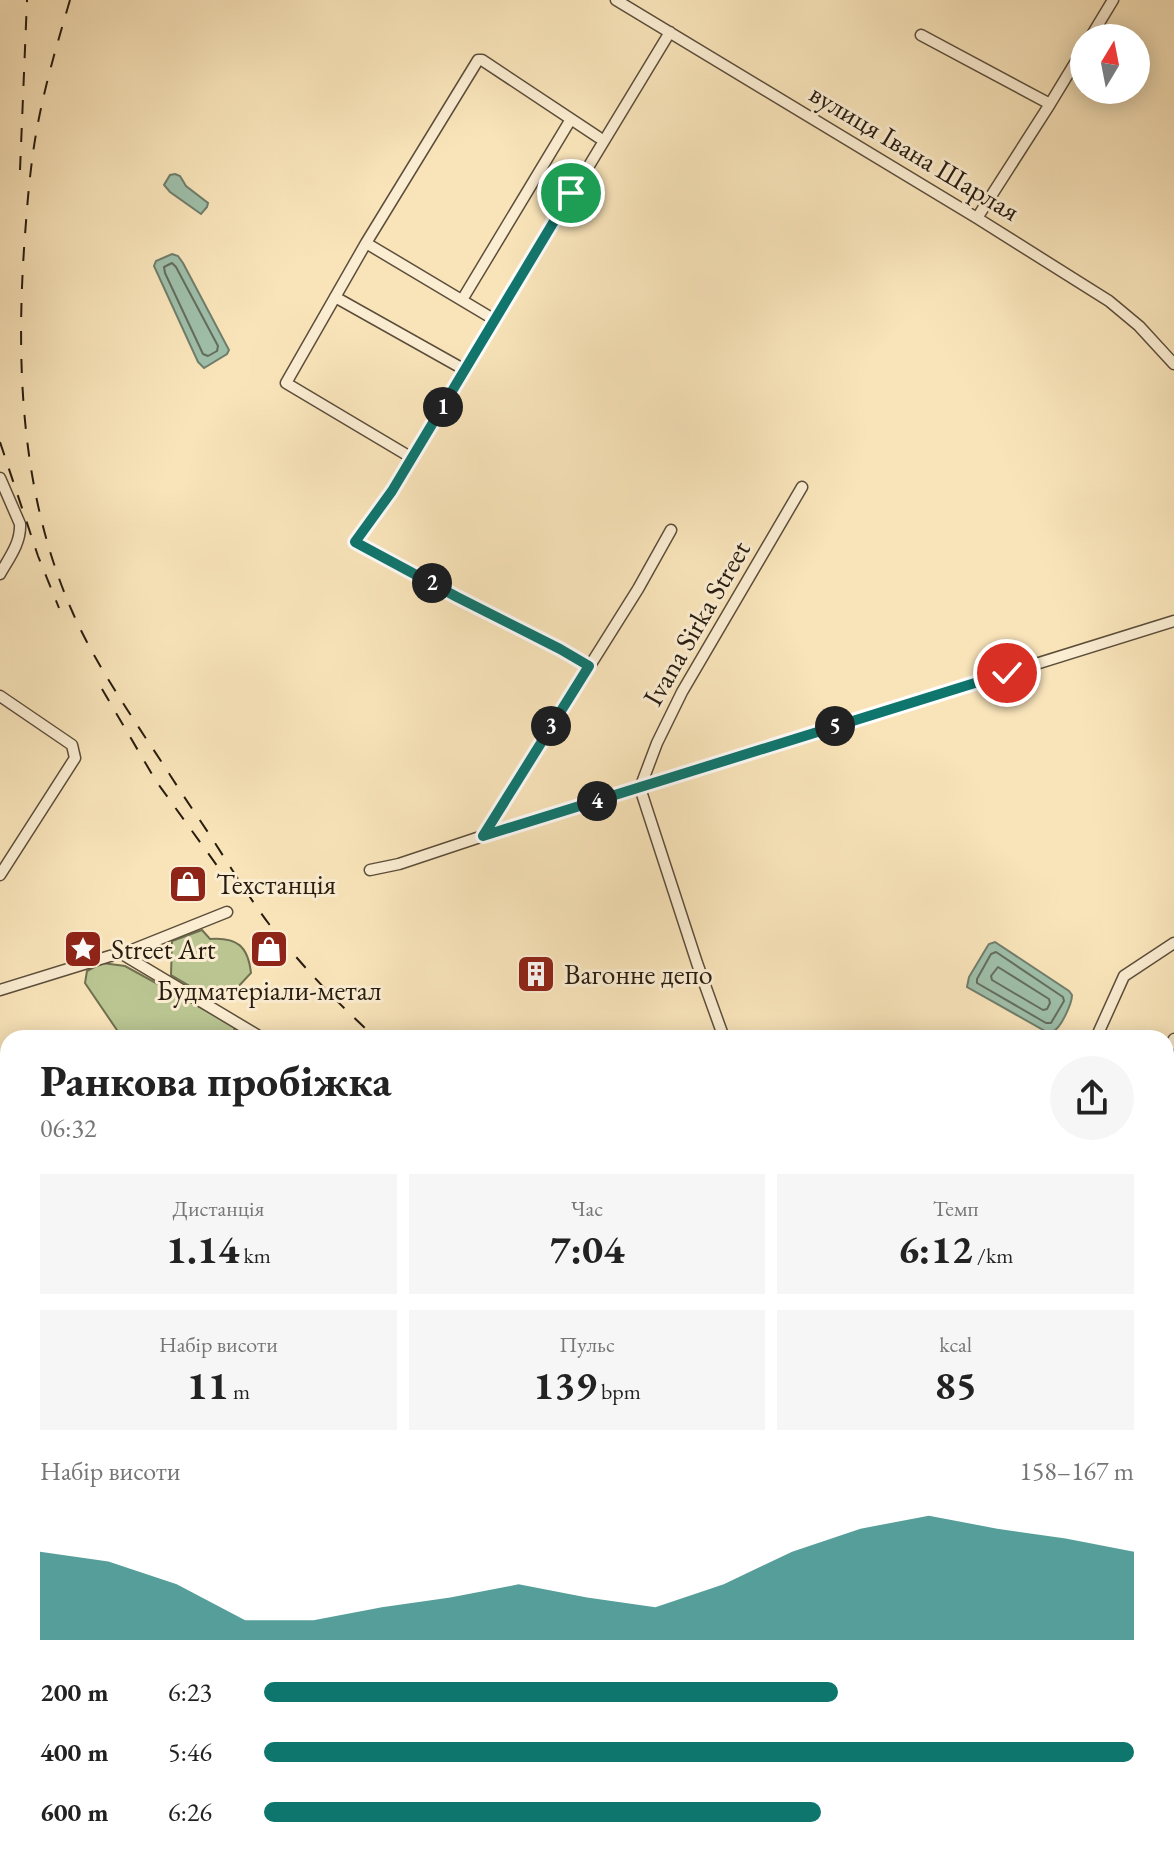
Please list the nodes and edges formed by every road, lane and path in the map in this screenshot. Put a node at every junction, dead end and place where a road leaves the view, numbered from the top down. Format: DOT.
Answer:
graph roads {
  1 [pos="616,0"];
  2 [pos="1113,0"];
  3 [pos="1098,24"];
  4 [pos="670,32"];
  5 [pos="921,35"];
  6 [pos="1070,71"];
  7 [pos="1050,104"];
  8 [pos="571,119"];
  9 [pos="598,137"];
  10 [pos="977,218"];
  11 [pos="366,243"];
  12 [pos="335,297"];
  13 [pos="462,300"];
  14 [pos="495,320"];
  15 [pos="1174,364"];
  16 [pos="465,370"];
  17 [pos="412,458"];
  18 [pos="0,478"];
  19 [pos="802,487"];
  20 [pos="671,530"];
  21 [pos="0,574"];
  22 [pos="1174,621"];
  23 [pos="589,666"];
  24 [pos="0,696"];
  25 [pos="640,788"];
  26 [pos="483,836"];
  27 [pos="370,870"];
  28 [pos="0,875"];
  29 [pos="227,912"];
  30 [pos="1174,943"];
  31 [pos="122,954"];
  32 [pos="0,990"];
  33 [pos="249,1030"];
  34 [pos="721,1030"];
  35 [pos="1100,1030"];
  1 -- 4 [label="street, вулиця Івана Шарлая"];
  2 -- 3 [label="street"];
  4 -- 10 [label="street, вулиця Івана Шарлая"];
  4 -- 14 [label="street"];
  5 -- 7 [label="street"];
  6 -- 7 [label="street"];
  7 -- 10 [label="street"];
  8 -- 9 [label="street"];
  8 -- 11 [label="street"];
  8 -- 13 [label="street"];
  10 -- 15 [label="street, вулиця Івана Шарлая"];
  11 -- 12 [label="street"];
  11 -- 13 [label="street"];
  12 -- 16 [label="street"];
  12 -- 17 [label="street"];
  13 -- 14 [label="street"];
  14 -- 16 [label="street"];
  16 -- 17 [label="street"];
  17 -- 23 [label="street"];
  18 -- 21 [label="street"];
  19 -- 25 [label="street, Ivana Sirka Street"];
  20 -- 23 [label="street"];
  22 -- 25 [label="street"];
  23 -- 26 [label="street"];
  24 -- 28 [label="street"];
  25 -- 26 [label="street"];
  25 -- 34 [label="street"];
  26 -- 27 [label="street"];
  29 -- 31 [label="street"];
  30 -- 35 [label="street"];
  31 -- 32 [label="street"];
  31 -- 33 [label="street"];
}
